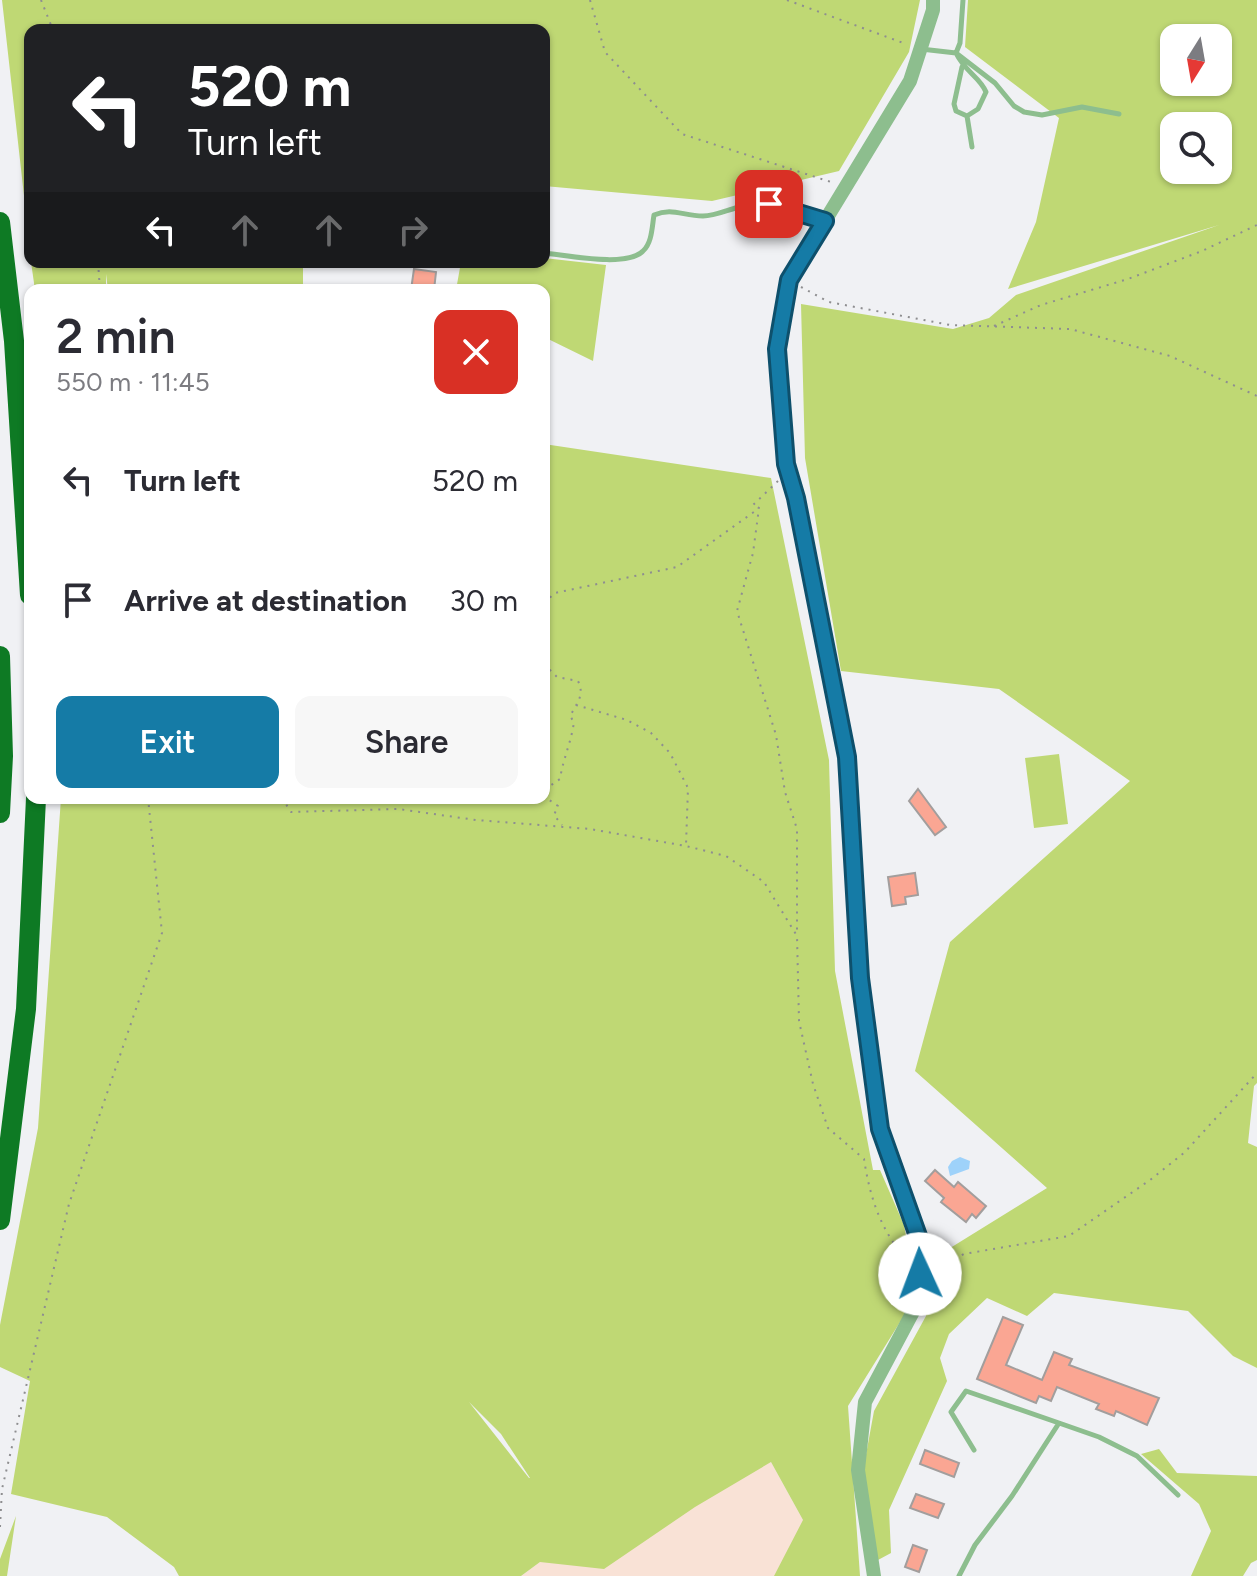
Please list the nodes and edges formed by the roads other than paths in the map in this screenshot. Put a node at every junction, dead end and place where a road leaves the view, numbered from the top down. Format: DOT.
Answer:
graph roads {
  1 [pos="933,0"];
  2 [pos="963,0"];
  3 [pos="920,49"];
  4 [pos="956,53"];
  5 [pos="962,67"];
  6 [pos="1119,114"];
  7 [pos="967,116"];
  8 [pos="972,147"];
  9 [pos="825,221"];
  10 [pos="0,222"];
  11 [pos="550,254"];
  12 [pos="24,500"];
  13 [pos="0,656"];
  14 [pos="36,804"];
  15 [pos="0,813"];
  16 [pos="0,1220"];
  17 [pos="1059,1423"];
  18 [pos="974,1450"];
  19 [pos="1178,1495"];
  20 [pos="874,1576"];
  21 [pos="959,1576"];
  1 -- 3 [label="street"];
  2 -- 4 [label="lane"];
  3 -- 4 [label="lane"];
  3 -- 9 [label="street"];
  4 -- 5 [label="lane"];
  4 -- 6 [label="lane"];
  5 -- 7 [label="lane"];
  5 -- 7 [label="lane"];
  7 -- 8 [label="lane"];
  9 -- 11 [label="lane"];
  9 -- 20 [label="street"];
  10 -- 12 [label="highway"];
  13 -- 15 [label="highway"];
  14 -- 16 [label="highway"];
  17 -- 18 [label="lane"];
  17 -- 19 [label="lane"];
  17 -- 21 [label="lane"];
}
